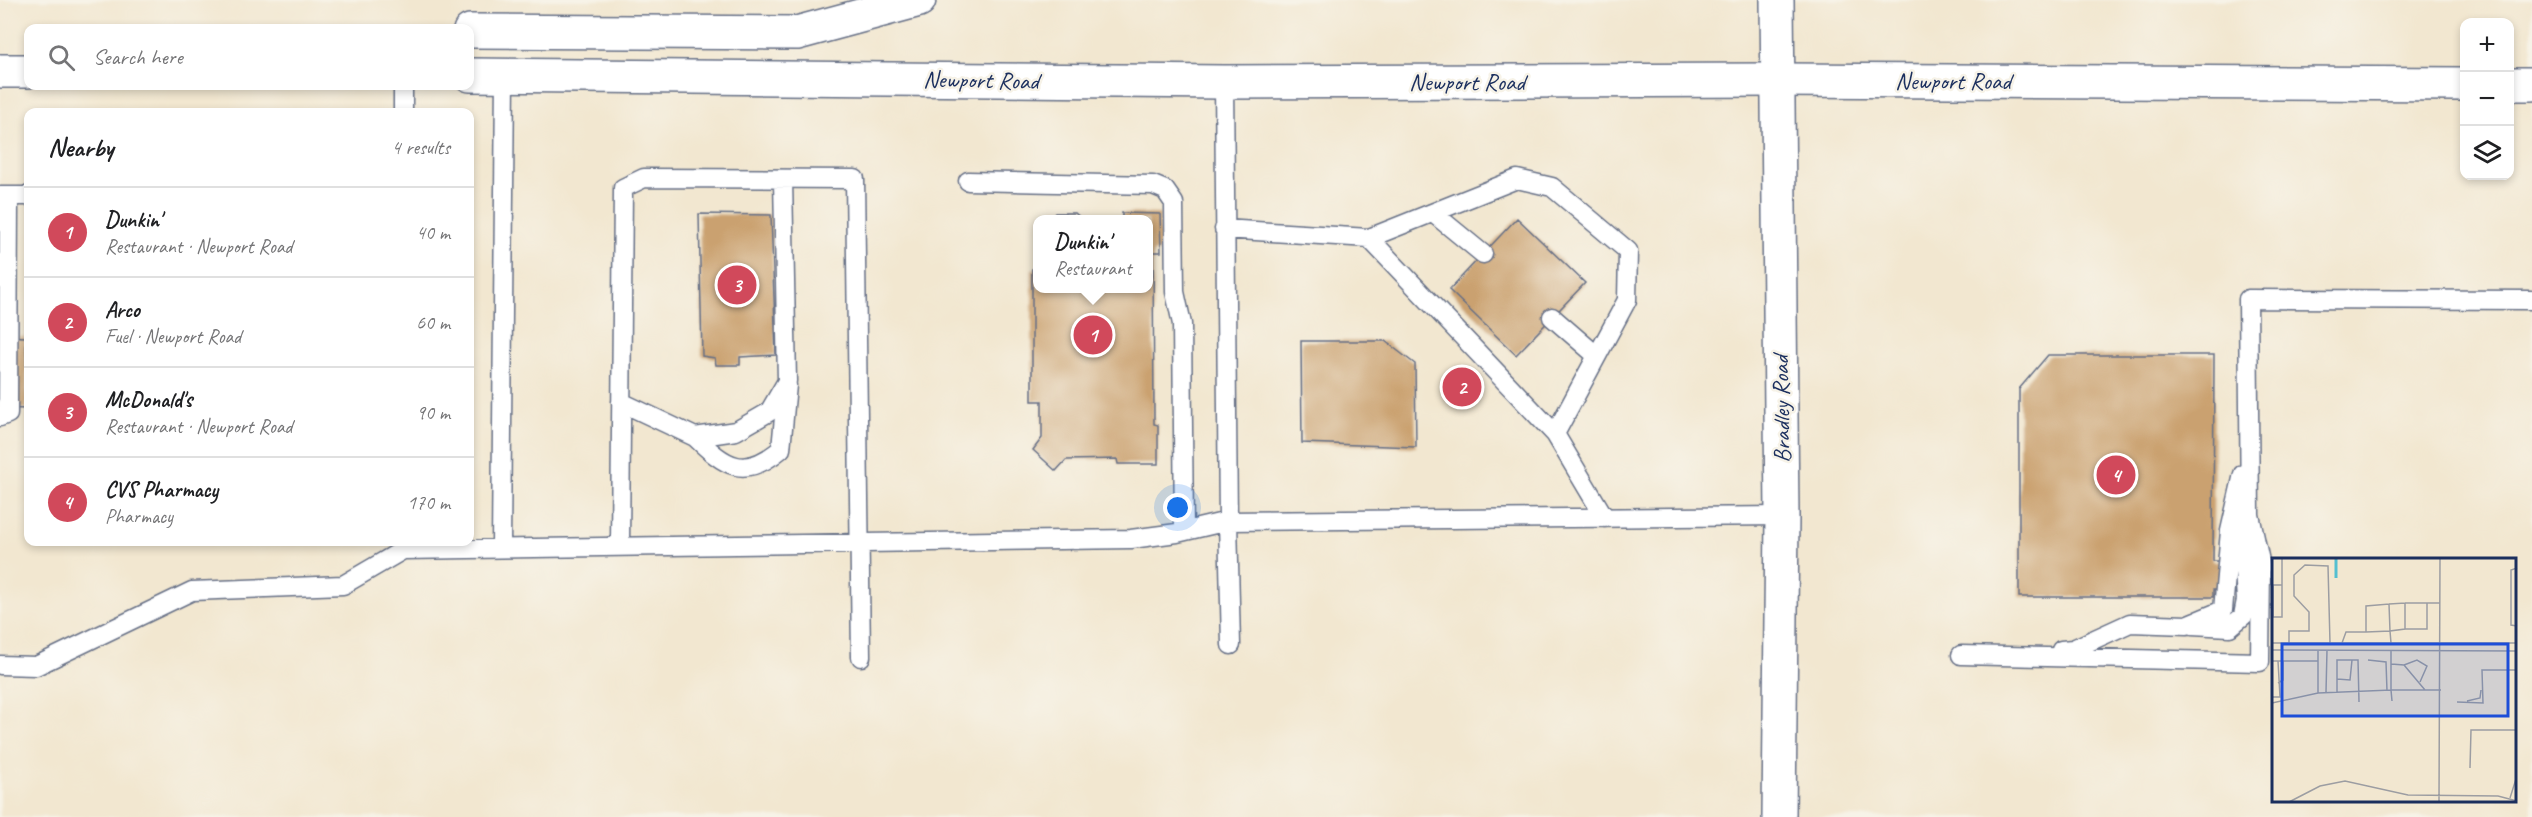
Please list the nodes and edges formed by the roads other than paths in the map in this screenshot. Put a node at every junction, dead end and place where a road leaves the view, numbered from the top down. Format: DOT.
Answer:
graph roads {
  1 [pos="919,0"];
  2 [pos="1777,0"];
  3 [pos="474,31"];
  4 [pos="0,71"];
  5 [pos="24,71"];
  6 [pos="474,75"];
  7 [pos="505,75"];
  8 [pos="1777,80"];
  9 [pos="1224,82"];
  10 [pos="2460,84"];
  11 [pos="2514,84"];
  12 [pos="2532,84"];
  13 [pos="403,90"];
  14 [pos="403,108"];
  15 [pos="783,179"];
  16 [pos="968,181"];
  17 [pos="4,196"];
  18 [pos="24,196"];
  19 [pos="1432,213"];
  20 [pos="1224,229"];
  21 [pos="1369,238"];
  22 [pos="1483,254"];
  23 [pos="2532,300"];
  24 [pos="1552,318"];
  25 [pos="1597,356"];
  26 [pos="787,381"];
  27 [pos="621,402"];
  28 [pos="0,417"];
  29 [pos="1555,434"];
  30 [pos="696,437"];
  31 [pos="2250,451"];
  32 [pos="1782,516"];
  33 [pos="1605,518"];
  34 [pos="1228,521"];
  35 [pos="1184,531"];
  36 [pos="858,542"];
  37 [pos="403,546"];
  38 [pos="620,546"];
  39 [pos="501,547"];
  40 [pos="1231,645"];
  41 [pos="1960,655"];
  42 [pos="1999,655"];
  43 [pos="861,657"];
  44 [pos="0,665"];
  45 [pos="1779,817"];
  1 -- 3 [label="main road"];
  2 -- 8 [label="main road, Bradley Road"];
  4 -- 5 [label="main road"];
  6 -- 7 [label="main road, Newport Road"];
  7 -- 9 [label="main road, Newport Road"];
  7 -- 39 [label="lane"];
  8 -- 9 [label="main road, Newport Road"];
  8 -- 10 [label="main road, Newport Road"];
  8 -- 32 [label="main road, Bradley Road"];
  9 -- 20 [label="lane"];
  11 -- 12 [label="main road"];
  13 -- 14 [label="lane"];
  15 -- 26 [label="lane"];
  15 -- 27 [label="lane"];
  15 -- 36 [label="lane"];
  16 -- 35 [label="lane"];
  17 -- 18 [label="lane"];
  17 -- 28 [label="lane"];
  19 -- 21 [label="lane"];
  19 -- 22 [label="lane"];
  19 -- 25 [label="lane"];
  20 -- 21 [label="lane"];
  20 -- 34 [label="lane"];
  21 -- 29 [label="lane"];
  23 -- 31 [label="lane"];
  24 -- 25 [label="lane"];
  25 -- 29 [label="lane"];
  26 -- 30 [label="lane"];
  26 -- 30 [label="lane"];
  27 -- 30 [label="lane"];
  27 -- 38 [label="lane"];
  29 -- 33 [label="lane"];
  31 -- 42 [label="lane"];
  31 -- 42 [label="lane"];
  32 -- 33 [label="lane"];
  32 -- 45 [label="main road, Bradley Road"];
  33 -- 34 [label="lane"];
  34 -- 35 [label="lane"];
  34 -- 40 [label="lane"];
  35 -- 36 [label="lane"];
  36 -- 38 [label="lane"];
  36 -- 43 [label="lane"];
  37 -- 39 [label="lane"];
  37 -- 44 [label="lane"];
  38 -- 39 [label="lane"];
  41 -- 42 [label="lane"];
}
